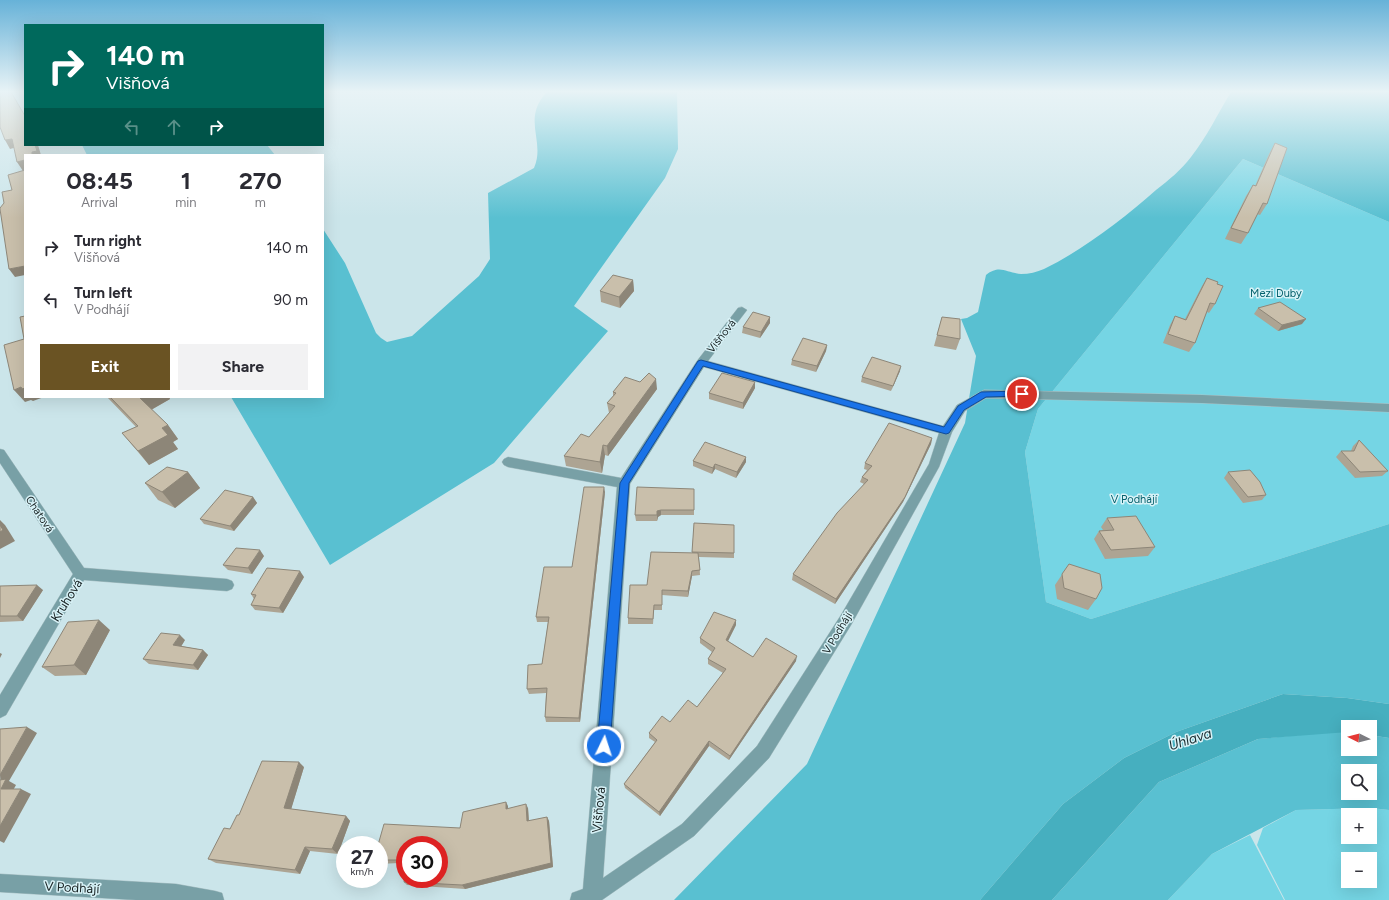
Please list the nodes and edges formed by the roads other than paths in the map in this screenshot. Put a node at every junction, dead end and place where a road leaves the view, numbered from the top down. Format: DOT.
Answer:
graph roads {
  1 [pos="742,310"];
  2 [pos="701,363"];
  3 [pos="1389,408"];
  4 [pos="946,431"];
  5 [pos="0,453"];
  6 [pos="508,462"];
  7 [pos="624,483"];
  8 [pos="80,574"];
  9 [pos="227,585"];
  10 [pos="0,710"];
  11 [pos="0,883"];
  12 [pos="585,898"];
  13 [pos="215,900"];
  1 -- 2 [label="street, Višňová"];
  2 -- 4 [label="street, Višňová"];
  2 -- 7 [label="street, Višňová"];
  3 -- 4 [label="street, V Podhájí"];
  4 -- 12 [label="street, V Podhájí"];
  5 -- 8 [label="street, Chatová"];
  6 -- 7 [label="street"];
  7 -- 12 [label="street, Višňová"];
  8 -- 9 [label="street, Kruhová"];
  8 -- 10 [label="street, Kruhová"];
  11 -- 13 [label="street, V Podhájí"];
}
